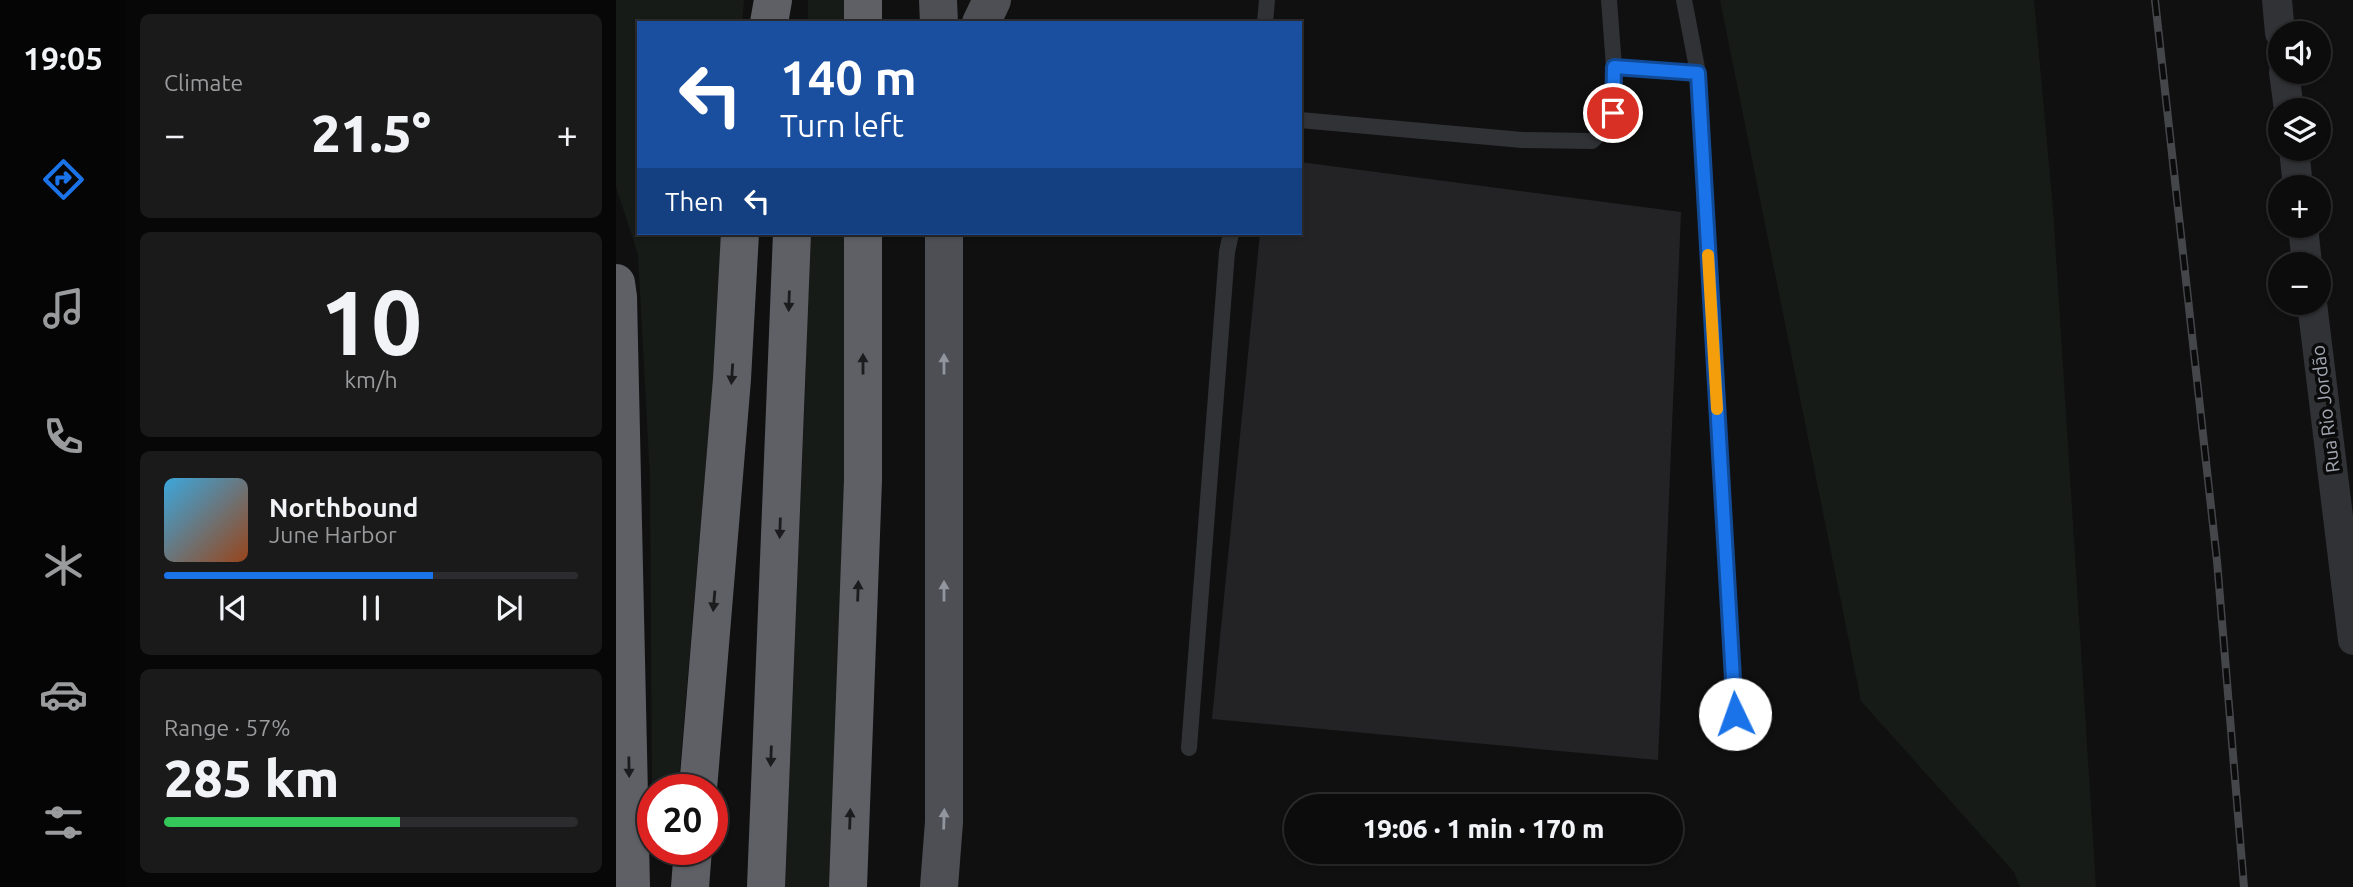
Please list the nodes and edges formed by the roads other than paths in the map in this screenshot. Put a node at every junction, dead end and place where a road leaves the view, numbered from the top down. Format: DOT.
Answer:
graph roads {
  1 [pos="773,0"];
  2 [pos="786,0"];
  3 [pos="863,0"];
  4 [pos="938,0"];
  5 [pos="992,0"];
  6 [pos="1267,0"];
  7 [pos="1609,0"];
  8 [pos="1684,0"];
  9 [pos="2277,0"];
  10 [pos="769,21"];
  11 [pos="787,21"];
  12 [pos="863,21"];
  13 [pos="939,21"];
  14 [pos="982,21"];
  15 [pos="1265,21"];
  16 [pos="2279,21"];
  17 [pos="1614,67"];
  18 [pos="1698,73"];
  19 [pos="1302,120"];
  20 [pos="740,235"];
  21 [pos="792,235"];
  22 [pos="863,235"];
  23 [pos="944,235"];
  24 [pos="1231,235"];
  25 [pos="616,283"];
  26 [pos="2313,315"];
  27 [pos="2353,640"];
  28 [pos="1735,714"];
  29 [pos="1189,748"];
  30 [pos="699,774"];
  31 [pos="692,865"];
  32 [pos="631,887"];
  33 [pos="690,887"];
  34 [pos="766,887"];
  35 [pos="848,887"];
  36 [pos="939,887"];
  1 -- 10 [label="highway"];
  2 -- 11 [label="highway"];
  3 -- 12 [label="highway"];
  4 -- 13 [label="main road"];
  5 -- 14 [label="main road"];
  6 -- 15 [label="lane"];
  7 -- 17 [label="lane"];
  8 -- 18 [label="lane"];
  9 -- 16 [label="street"];
  17 -- 18 [label="lane"];
  17 -- 19 [label="lane"];
  18 -- 28 [label="lane"];
  20 -- 30 [label="highway, one-way"];
  21 -- 34 [label="highway, one-way"];
  35 -- 22 [label="highway, one-way"];
  36 -- 23 [label="main road, one-way"];
  24 -- 29 [label="lane"];
  25 -- 32 [label="highway, one-way"];
  26 -- 27 [label="street, Rua Rio Jordão"];
  31 -- 33 [label="highway"];
}
